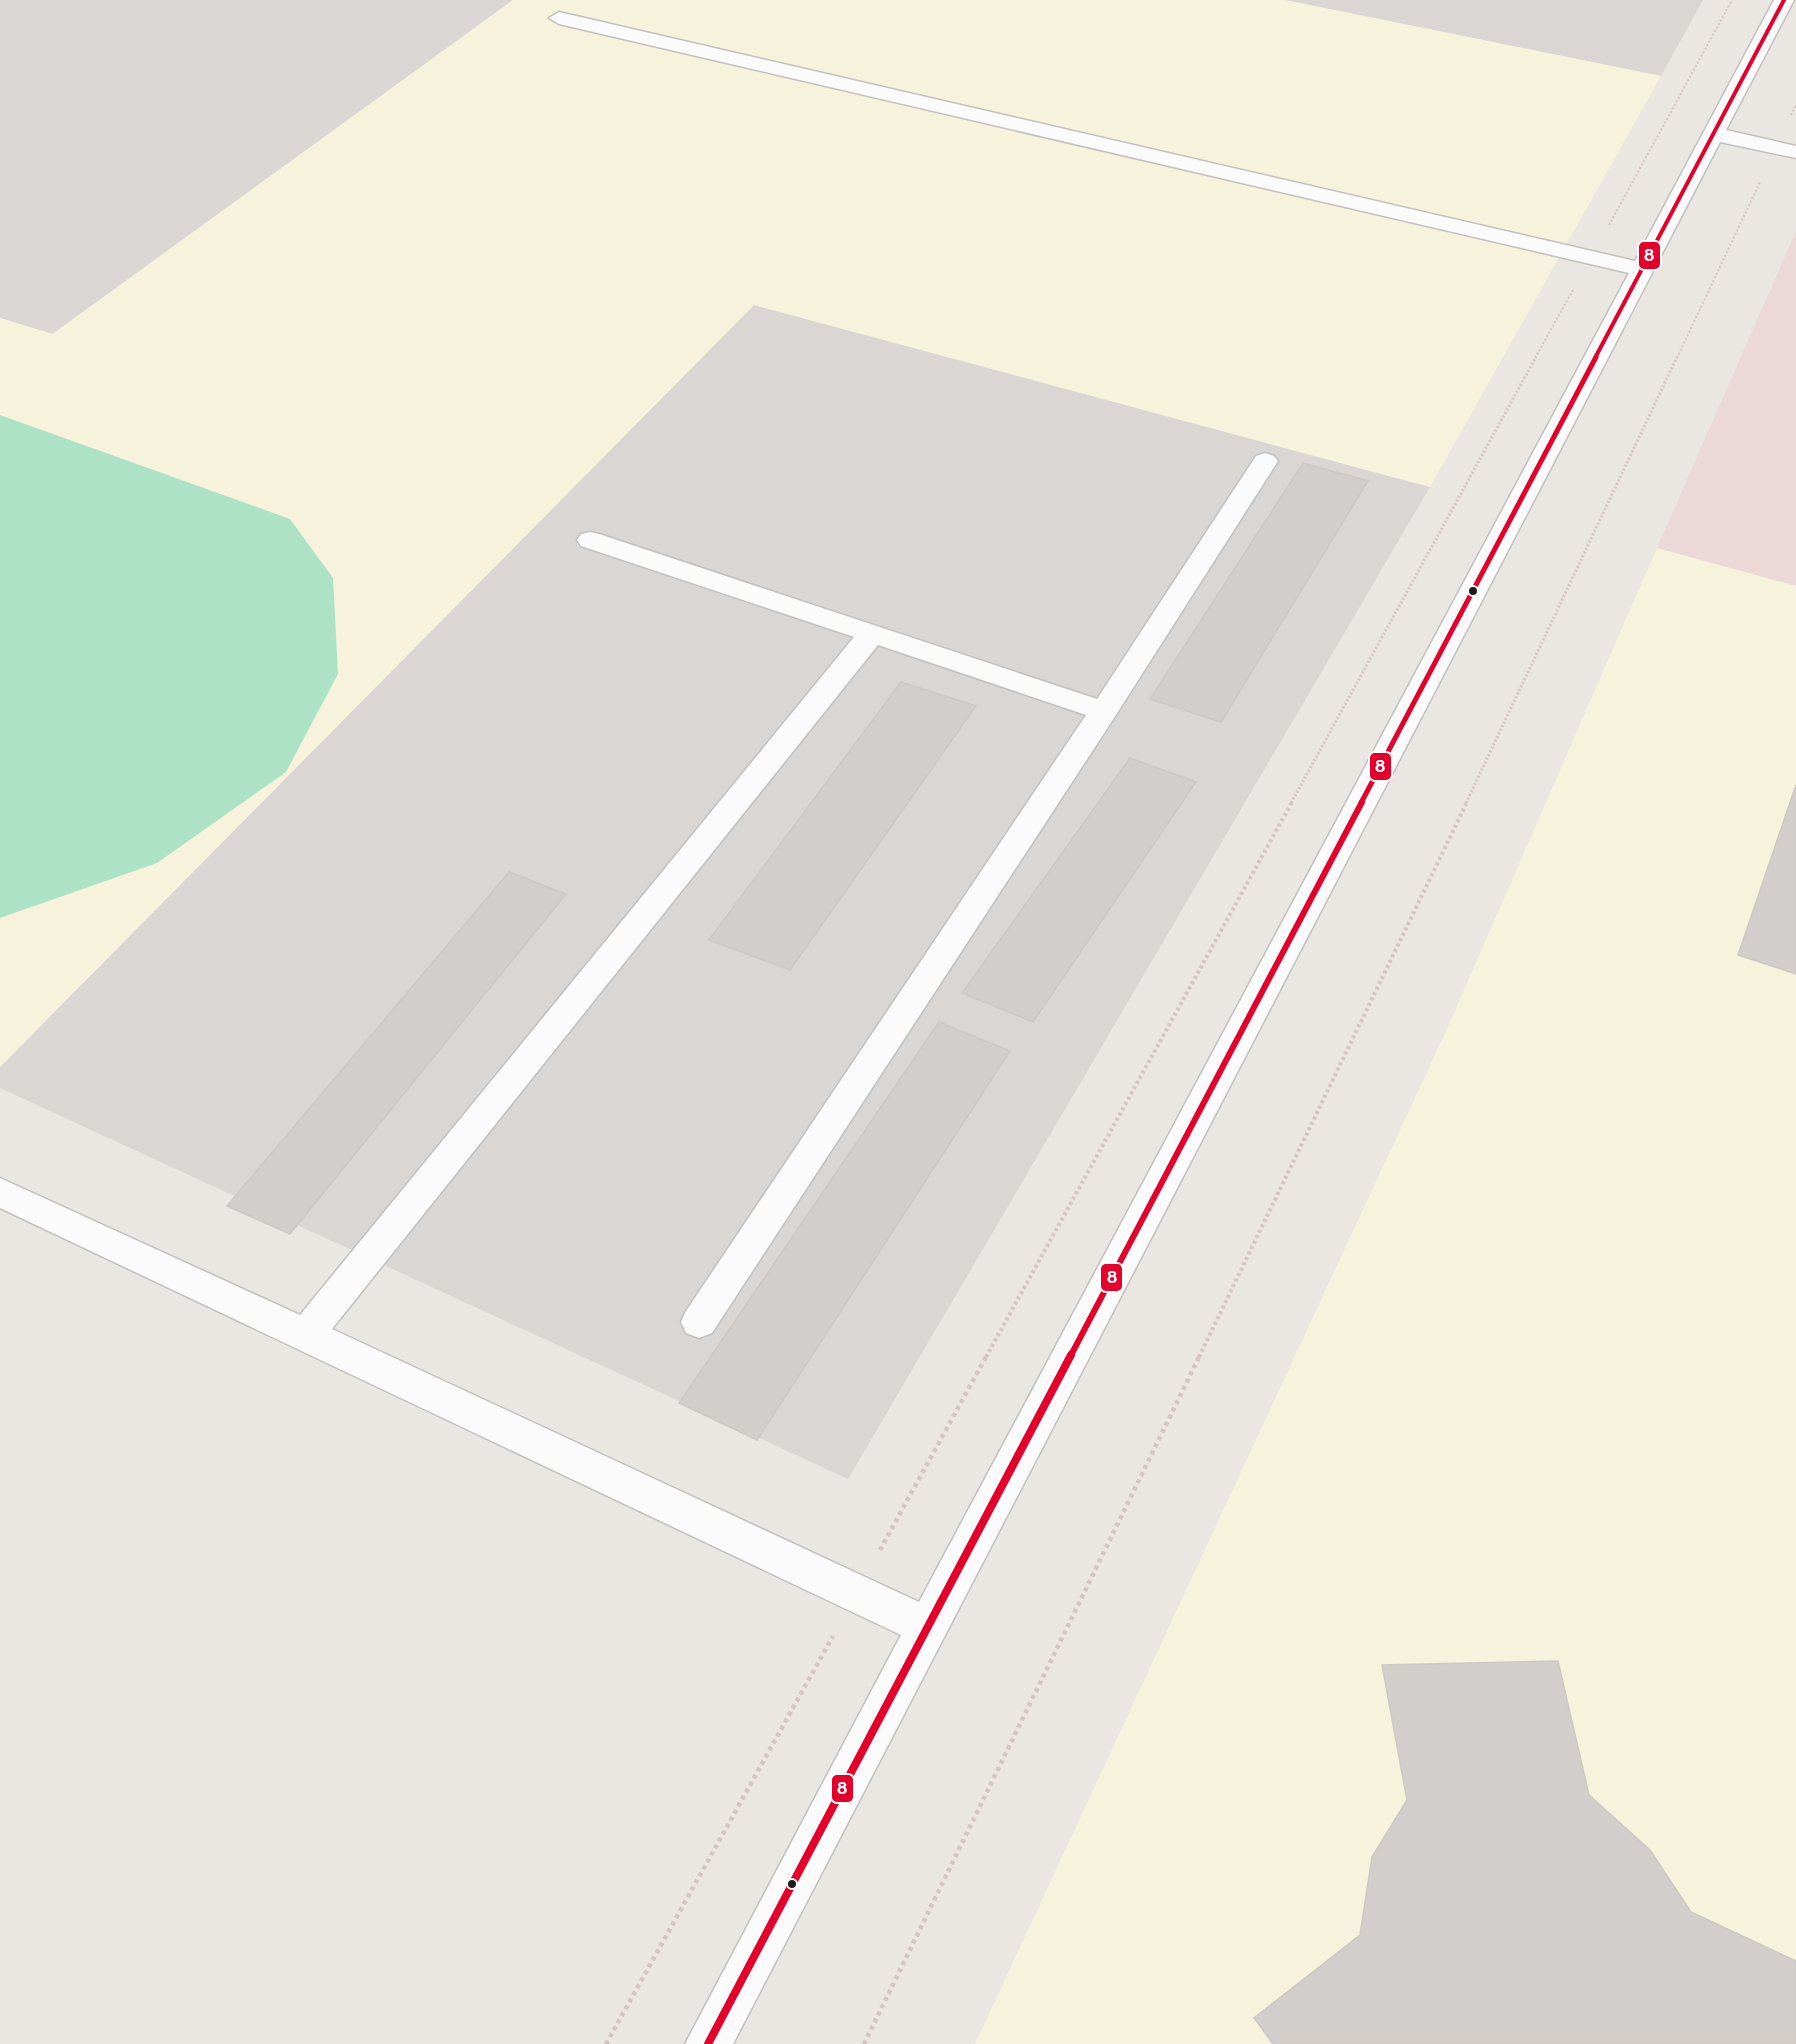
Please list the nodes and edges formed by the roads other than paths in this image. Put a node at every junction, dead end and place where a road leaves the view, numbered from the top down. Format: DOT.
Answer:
graph roads {
  1 [pos="1784,0"];
  2 [pos="559,18"];
  3 [pos="1714,134"];
  4 [pos="1786,150"];
  5 [pos="1642,269"];
  6 [pos="1265,461"];
  7 [pos="590,540"];
  8 [pos="872,634"];
  9 [pos="1104,711"];
  10 [pos="0,1192"];
  11 [pos="699,1322"];
  12 [pos="306,1334"];
  13 [pos="926,1627"];
  14 [pos="708,2044"];
  1 -- 3 [label="street"];
  2 -- 5 [label="street"];
  3 -- 4 [label="street"];
  3 -- 5 [label="street"];
  5 -- 13 [label="street"];
  6 -- 9 [label="street"];
  7 -- 8 [label="street"];
  8 -- 9 [label="street"];
  8 -- 12 [label="street"];
  9 -- 11 [label="street"];
  10 -- 12 [label="street"];
  12 -- 13 [label="street"];
  13 -- 14 [label="street"];
}
